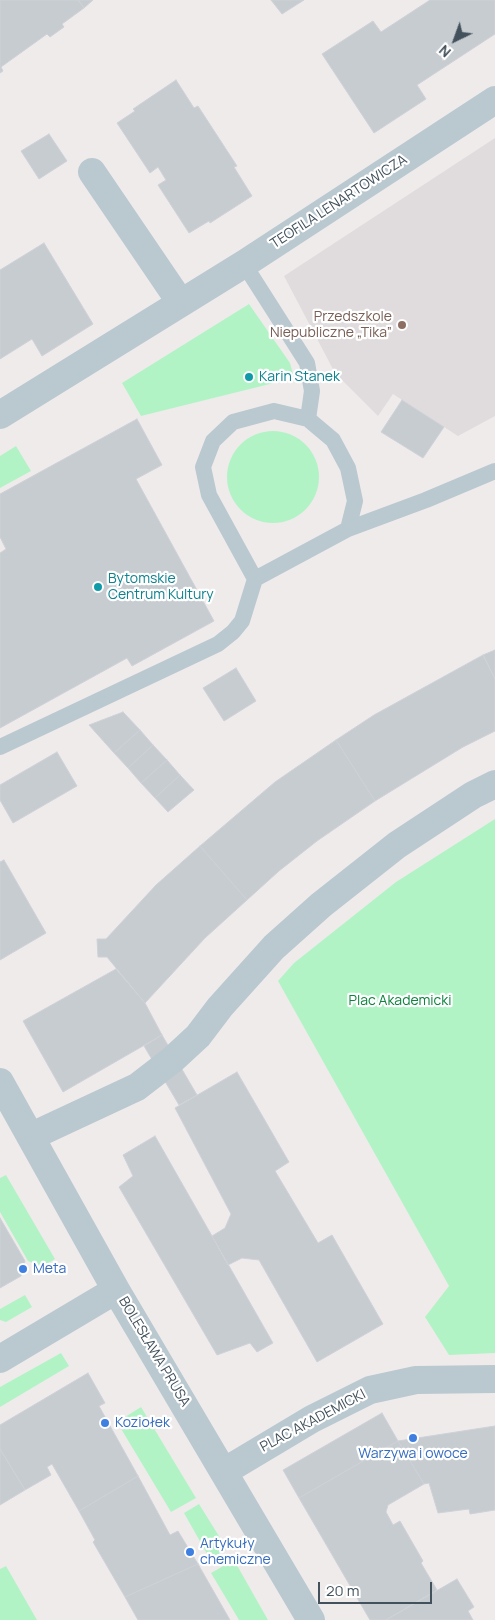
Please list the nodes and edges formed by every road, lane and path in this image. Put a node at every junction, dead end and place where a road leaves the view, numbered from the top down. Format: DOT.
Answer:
graph roads {
  1 [pos="495,100"];
  2 [pos="92,172"];
  3 [pos="244,264"];
  4 [pos="181,303"];
  5 [pos="0,415"];
  6 [pos="308,418"];
  7 [pos="495,470"];
  8 [pos="348,529"];
  9 [pos="254,579"];
  10 [pos="0,747"];
  11 [pos="495,784"];
  12 [pos="0,1082"];
  13 [pos="32,1136"];
  14 [pos="116,1290"];
  15 [pos="0,1359"];
  16 [pos="495,1379"];
  17 [pos="225,1471"];
  18 [pos="311,1620"];
  1 -- 3 [label="street, TEOFILA LENARTOWICZA"];
  2 -- 4 [label="street"];
  3 -- 4 [label="street, TEOFILA LENARTOWICZA"];
  3 -- 6 [label="lane"];
  4 -- 5 [label="street, TEOFILA LENARTOWICZA"];
  6 -- 8 [label="lane"];
  6 -- 9 [label="lane"];
  7 -- 8 [label="lane"];
  8 -- 9 [label="lane"];
  9 -- 10 [label="lane"];
  11 -- 13 [label="street"];
  12 -- 13 [label="street, BOLESŁAWA PRUSA"];
  13 -- 14 [label="street, BOLESŁAWA PRUSA"];
  14 -- 15 [label="street"];
  14 -- 17 [label="street, BOLESŁAWA PRUSA"];
  16 -- 17 [label="street, PLAC AKADEMICKI"];
  17 -- 18 [label="street, BOLESŁAWA PRUSA"];
}
